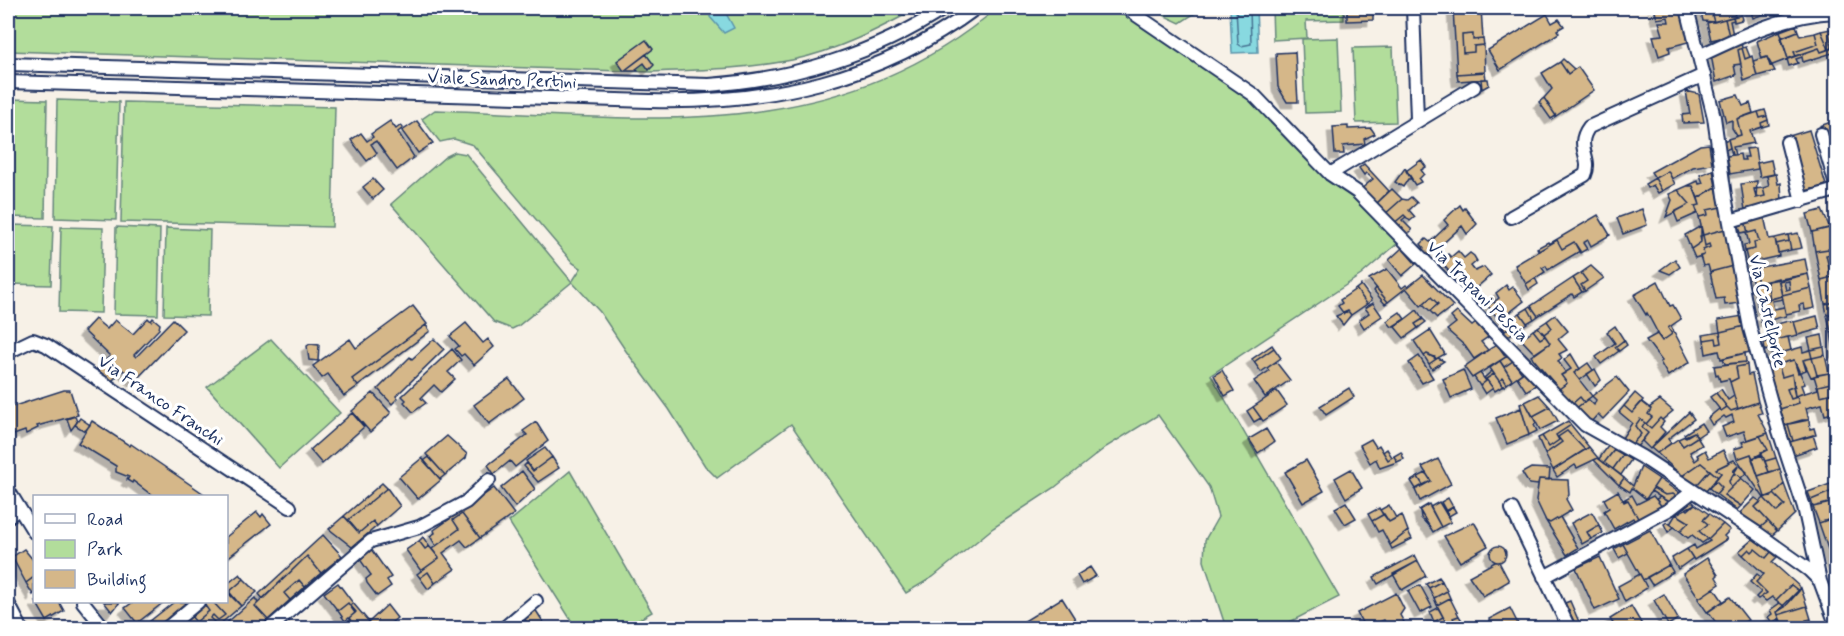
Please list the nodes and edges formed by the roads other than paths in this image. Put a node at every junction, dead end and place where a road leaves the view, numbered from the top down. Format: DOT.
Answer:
graph roads {
  1 [pos="945,8"];
  2 [pos="976,8"];
  3 [pos="1126,8"];
  4 [pos="1413,8"];
  5 [pos="1687,8"];
  6 [pos="1836,12"];
  7 [pos="1699,56"];
  8 [pos="8,64"];
  9 [pos="1704,75"];
  10 [pos="8,82"];
  11 [pos="1474,87"];
  12 [pos="1417,119"];
  13 [pos="1821,134"];
  14 [pos="1787,142"];
  15 [pos="1330,174"];
  16 [pos="1836,185"];
  17 [pos="1836,190"];
  18 [pos="1802,201"];
  19 [pos="1511,217"];
  20 [pos="1730,221"];
  21 [pos="8,352"];
  22 [pos="489,480"];
  23 [pos="8,490"];
  24 [pos="1692,492"];
  25 [pos="290,507"];
  26 [pos="19,508"];
  27 [pos="1512,509"];
  28 [pos="8,517"];
  29 [pos="33,530"];
  30 [pos="1544,578"];
  31 [pos="1820,581"];
  32 [pos="536,601"];
  33 [pos="8,603"];
  34 [pos="84,603"];
  35 [pos="197,603"];
  36 [pos="1836,620"];
  37 [pos="21,628"];
  38 [pos="104,628"];
  39 [pos="167,628"];
  40 [pos="270,628"];
  41 [pos="504,628"];
  42 [pos="1569,628"];
  1 -- 8 [label="street, Viale Sandro Pertini"];
  2 -- 10 [label="street, Viale Sandro Pertini"];
  3 -- 15 [label="street, Via Trapani Pescia"];
  4 -- 12 [label="street"];
  5 -- 7 [label="street, Via Castelforte"];
  6 -- 7 [label="street"];
  7 -- 9 [label="street, Via Castelforte"];
  9 -- 19 [label="street"];
  9 -- 20 [label="street, Via Castelforte"];
  11 -- 12 [label="street"];
  12 -- 15 [label="street"];
  13 -- 16 [label="street"];
  14 -- 18 [label="street"];
  15 -- 24 [label="street, Via Trapani Pescia"];
  17 -- 18 [label="street"];
  18 -- 20 [label="street"];
  20 -- 31 [label="street, Via Castelforte"];
  21 -- 25 [label="street, Via Franco Franchi"];
  22 -- 40 [label="street"];
  23 -- 26 [label="street"];
  24 -- 30 [label="street"];
  24 -- 31 [label="street, Via Trapani Pescia"];
  26 -- 28 [label="street"];
  26 -- 29 [label="street"];
  27 -- 30 [label="street"];
  30 -- 42 [label="street"];
  31 -- 36 [label="street, Via Castelforte"];
  32 -- 41 [label="street"];
  33 -- 37 [label="street"];
  34 -- 38 [label="street"];
  35 -- 39 [label="street"];
}
